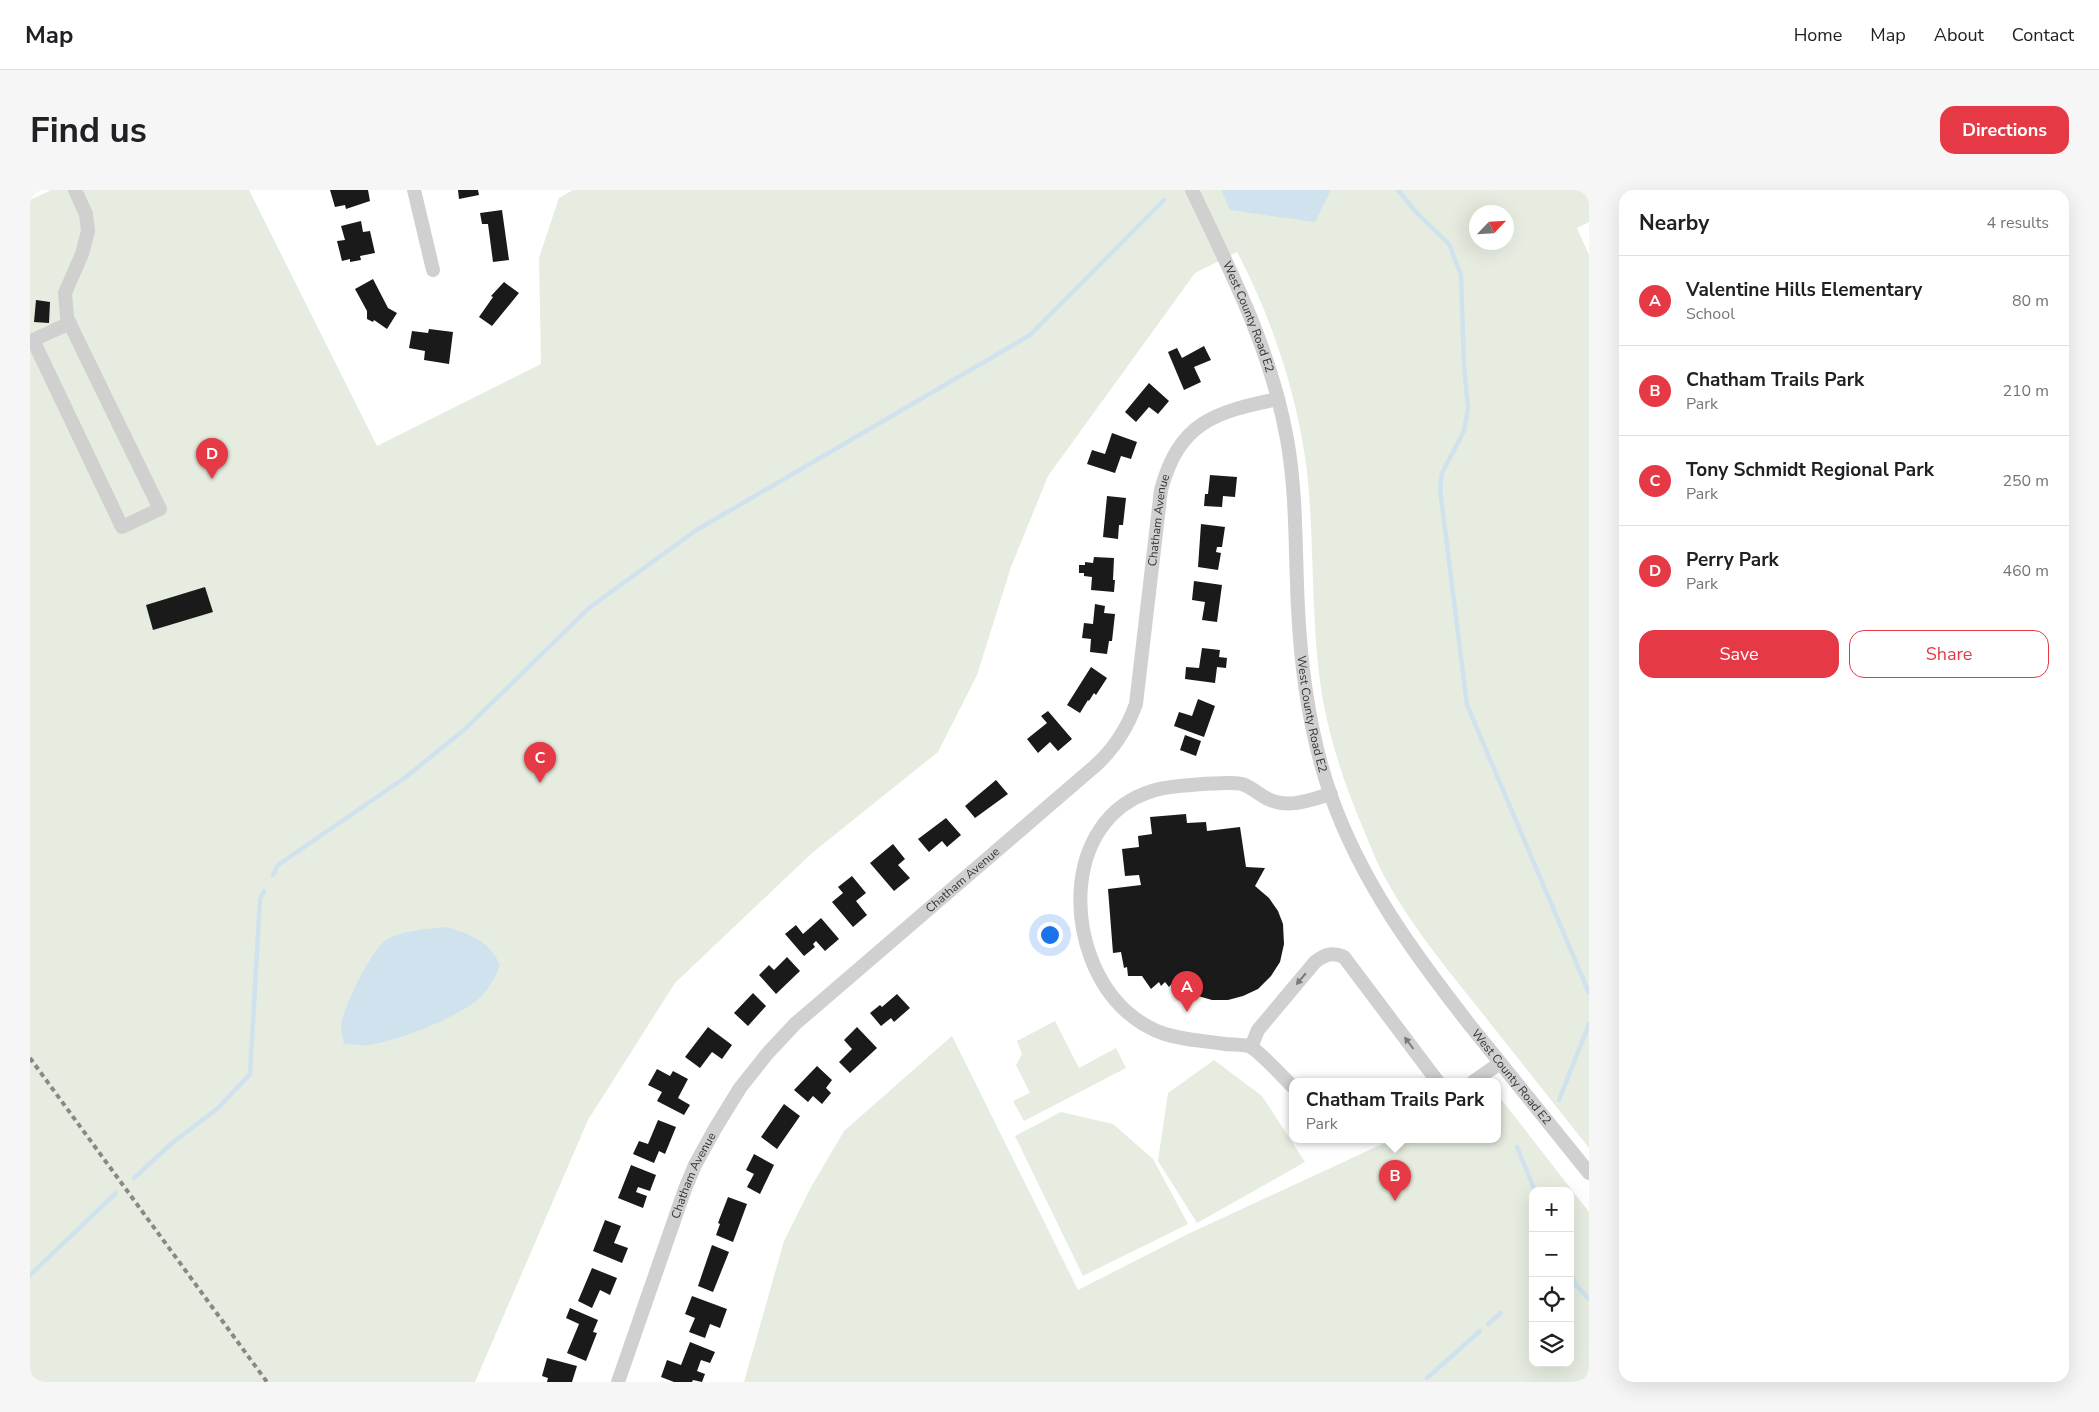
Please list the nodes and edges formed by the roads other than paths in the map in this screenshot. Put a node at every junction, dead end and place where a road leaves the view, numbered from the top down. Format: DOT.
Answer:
graph roads {
  1 [pos="76,190"];
  2 [pos="414,190"];
  3 [pos="1192,190"];
  4 [pos="433,270"];
  5 [pos="70,323"];
  6 [pos="1278,399"];
  7 [pos="1330,794"];
  8 [pos="1251,1046"];
  9 [pos="1500,1063"];
  10 [pos="1435,1078"];
  11 [pos="1479,1078"];
  12 [pos="1289,1083"];
  13 [pos="1589,1173"];
  14 [pos="618,1382"];
  1 -- 5 [label="street"];
  2 -- 4 [label="street"];
  3 -- 6 [label="street, West County Road E2"];
  5 -- 5 [label="street"];
  6 -- 7 [label="street, West County Road E2"];
  6 -- 14 [label="street, Chatham Avenue"];
  7 -- 8 [label="street"];
  7 -- 9 [label="street, West County Road E2"];
  10 -- 8 [label="street, one-way"];
  8 -- 12 [label="street"];
  9 -- 11 [label="street"];
  9 -- 13 [label="street, West County Road E2"];
}
